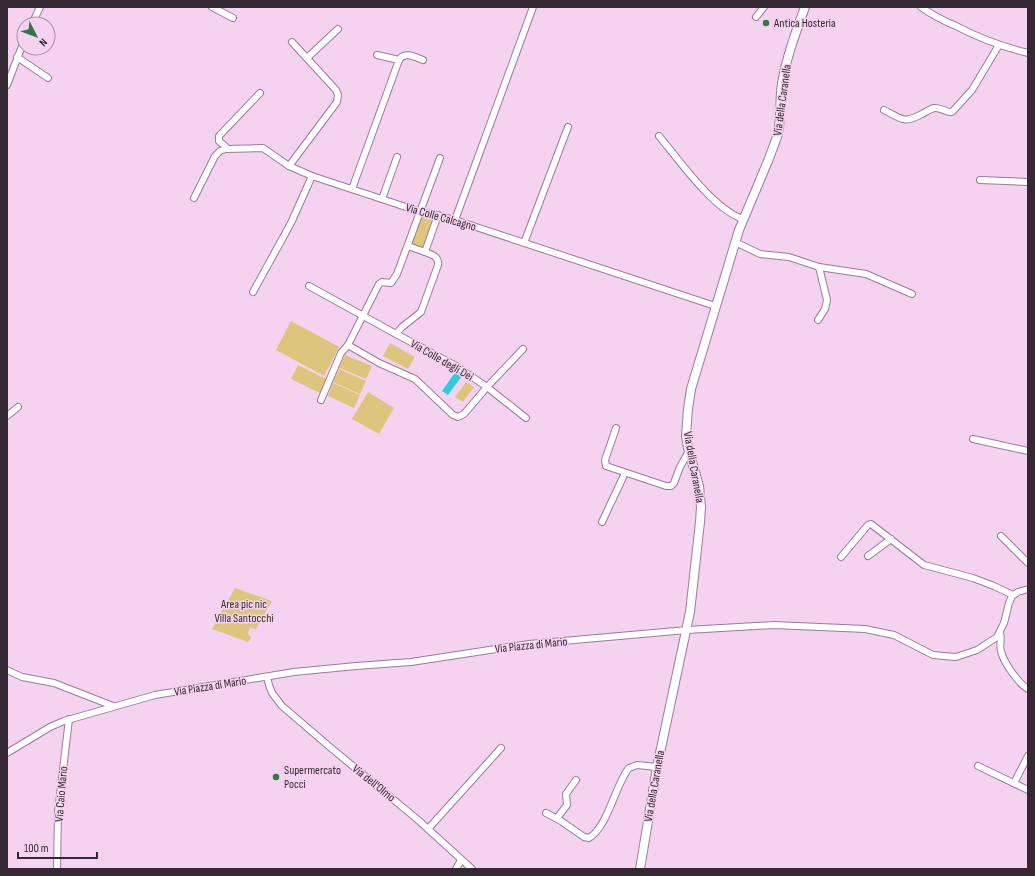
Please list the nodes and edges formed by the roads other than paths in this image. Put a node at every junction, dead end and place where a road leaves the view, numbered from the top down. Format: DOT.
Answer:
graph roads {
  1 [pos="212,7"];
  2 [pos="533,7"];
  3 [pos="764,7"];
  4 [pos="805,7"];
  5 [pos="921,7"];
  6 [pos="756,17"];
  7 [pos="233,18"];
  8 [pos="338,29"];
  9 [pos="292,42"];
  10 [pos="999,45"];
  11 [pos="1028,53"];
  12 [pos="377,55"];
  13 [pos="17,57"];
  14 [pos="307,58"];
  15 [pos="399,60"];
  16 [pos="423,60"];
  17 [pos="48,78"];
  18 [pos="7,85"];
  19 [pos="260,93"];
  20 [pos="884,110"];
  21 [pos="568,127"];
  22 [pos="659,136"];
  23 [pos="227,148"];
  24 [pos="397,157"];
  25 [pos="440,158"];
  26 [pos="289,166"];
  27 [pos="312,176"];
  28 [pos="980,180"];
  29 [pos="1028,182"];
  30 [pos="352,189"];
  31 [pos="194,198"];
  32 [pos="382,199"];
  33 [pos="421,212"];
  34 [pos="438,215"];
  35 [pos="743,219"];
  36 [pos="455,220"];
  37 [pos="735,242"];
  38 [pos="524,243"];
  39 [pos="408,246"];
  40 [pos="425,252"];
  41 [pos="819,267"];
  42 [pos="309,286"];
  43 [pos="253,292"];
  44 [pos="912,294"];
  45 [pos="715,306"];
  46 [pos="363,316"];
  47 [pos="818,320"];
  48 [pos="396,334"];
  49 [pos="348,345"];
  50 [pos="522,349"];
  51 [pos="487,387"];
  52 [pos="321,400"];
  53 [pos="18,406"];
  54 [pos="7,416"];
  55 [pos="526,418"];
  56 [pos="616,428"];
  57 [pos="973,439"];
  58 [pos="1028,450"];
  59 [pos="689,451"];
  60 [pos="625,473"];
  61 [pos="602,522"];
  62 [pos="1002,536"];
  63 [pos="891,539"];
  64 [pos="868,556"];
  65 [pos="841,557"];
  66 [pos="1028,564"];
  67 [pos="1028,589"];
  68 [pos="1013,595"];
  69 [pos="687,630"];
  70 [pos="1000,633"];
  71 [pos="7,670"];
  72 [pos="267,677"];
  73 [pos="1028,689"];
  74 [pos="113,706"];
  75 [pos="69,719"];
  76 [pos="501,748"];
  77 [pos="7,753"];
  78 [pos="1028,756"];
  79 [pos="978,766"];
  80 [pos="657,767"];
  81 [pos="576,780"];
  82 [pos="1014,783"];
  83 [pos="1028,790"];
  84 [pos="546,813"];
  85 [pos="557,818"];
  86 [pos="428,829"];
  87 [pos="461,860"];
  88 [pos="57,869"];
  89 [pos="456,869"];
  90 [pos="472,869"];
  91 [pos="640,869"];
  1 -- 7 [label="street"];
  2 -- 36 [label="street"];
  3 -- 6 [label="street"];
  4 -- 35 [label="main road, Via della Caranella"];
  5 -- 10 [label="street"];
  8 -- 14 [label="street"];
  9 -- 14 [label="street"];
  10 -- 11 [label="street"];
  10 -- 20 [label="street"];
  12 -- 15 [label="street"];
  13 -- 17 [label="street"];
  13 -- 18 [label="street"];
  14 -- 26 [label="street"];
  15 -- 16 [label="street"];
  15 -- 30 [label="street"];
  19 -- 23 [label="street"];
  21 -- 38 [label="street"];
  22 -- 35 [label="street"];
  23 -- 26 [label="street, Via Colle Calcagno"];
  23 -- 31 [label="street"];
  24 -- 32 [label="street"];
  25 -- 33 [label="street"];
  26 -- 27 [label="street, Via Colle Calcagno"];
  27 -- 30 [label="street, Via Colle Calcagno"];
  27 -- 43 [label="street"];
  28 -- 29 [label="street"];
  30 -- 32 [label="street, Via Colle Calcagno"];
  32 -- 33 [label="street, Via Colle Calcagno"];
  33 -- 34 [label="street, Via Colle Calcagno"];
  33 -- 39 [label="street"];
  34 -- 36 [label="street, Via Colle Calcagno"];
  34 -- 40 [label="street"];
  35 -- 37 [label="main road, Via della Caranella"];
  36 -- 38 [label="street, Via Colle Calcagno"];
  37 -- 41 [label="street"];
  37 -- 45 [label="main road, Via della Caranella"];
  38 -- 45 [label="street, Via Colle Calcagno"];
  39 -- 40 [label="street, Via Colle degli Dei"];
  39 -- 46 [label="street"];
  40 -- 48 [label="street, Via Colle degli Dei"];
  41 -- 44 [label="street"];
  41 -- 47 [label="street"];
  42 -- 46 [label="street, Via Colle degli Dei"];
  45 -- 59 [label="main road, Via della Caranella"];
  46 -- 48 [label="street, Via Colle degli Dei"];
  46 -- 49 [label="street"];
  48 -- 51 [label="street, Via Colle degli Dei"];
  49 -- 51 [label="street, Via Colle degli Dei"];
  49 -- 52 [label="street"];
  50 -- 51 [label="street, Via Colle degli Dei"];
  51 -- 55 [label="street, Via Colle degli Dei"];
  53 -- 54 [label="street"];
  56 -- 60 [label="street"];
  57 -- 58 [label="street"];
  59 -- 60 [label="street"];
  59 -- 69 [label="main road, Via della Caranella"];
  60 -- 61 [label="street"];
  62 -- 66 [label="street"];
  63 -- 64 [label="street"];
  63 -- 65 [label="street"];
  63 -- 68 [label="street"];
  67 -- 68 [label="street"];
  68 -- 70 [label="street"];
  69 -- 70 [label="street, Via Piazza di Mario"];
  69 -- 72 [label="street, Via Piazza di Mario"];
  69 -- 80 [label="main road, Via della Caranella"];
  70 -- 73 [label="street"];
  71 -- 74 [label="street"];
  72 -- 74 [label="street, Via Piazza di Mario"];
  72 -- 86 [label="street, Via dell'Olmo"];
  74 -- 75 [label="street, Via Piazza di Mario"];
  75 -- 77 [label="street, Via Piazza di Mario"];
  75 -- 88 [label="street, Via Caio Mario"];
  76 -- 86 [label="street"];
  78 -- 82 [label="street"];
  79 -- 82 [label="street"];
  80 -- 85 [label="street"];
  80 -- 91 [label="main road, Via della Caranella"];
  81 -- 85 [label="street"];
  82 -- 83 [label="street"];
  84 -- 85 [label="street"];
  86 -- 87 [label="street, Via dell'Olmo"];
  87 -- 89 [label="street"];
  87 -- 90 [label="street, Via dell'Olmo"];
}
